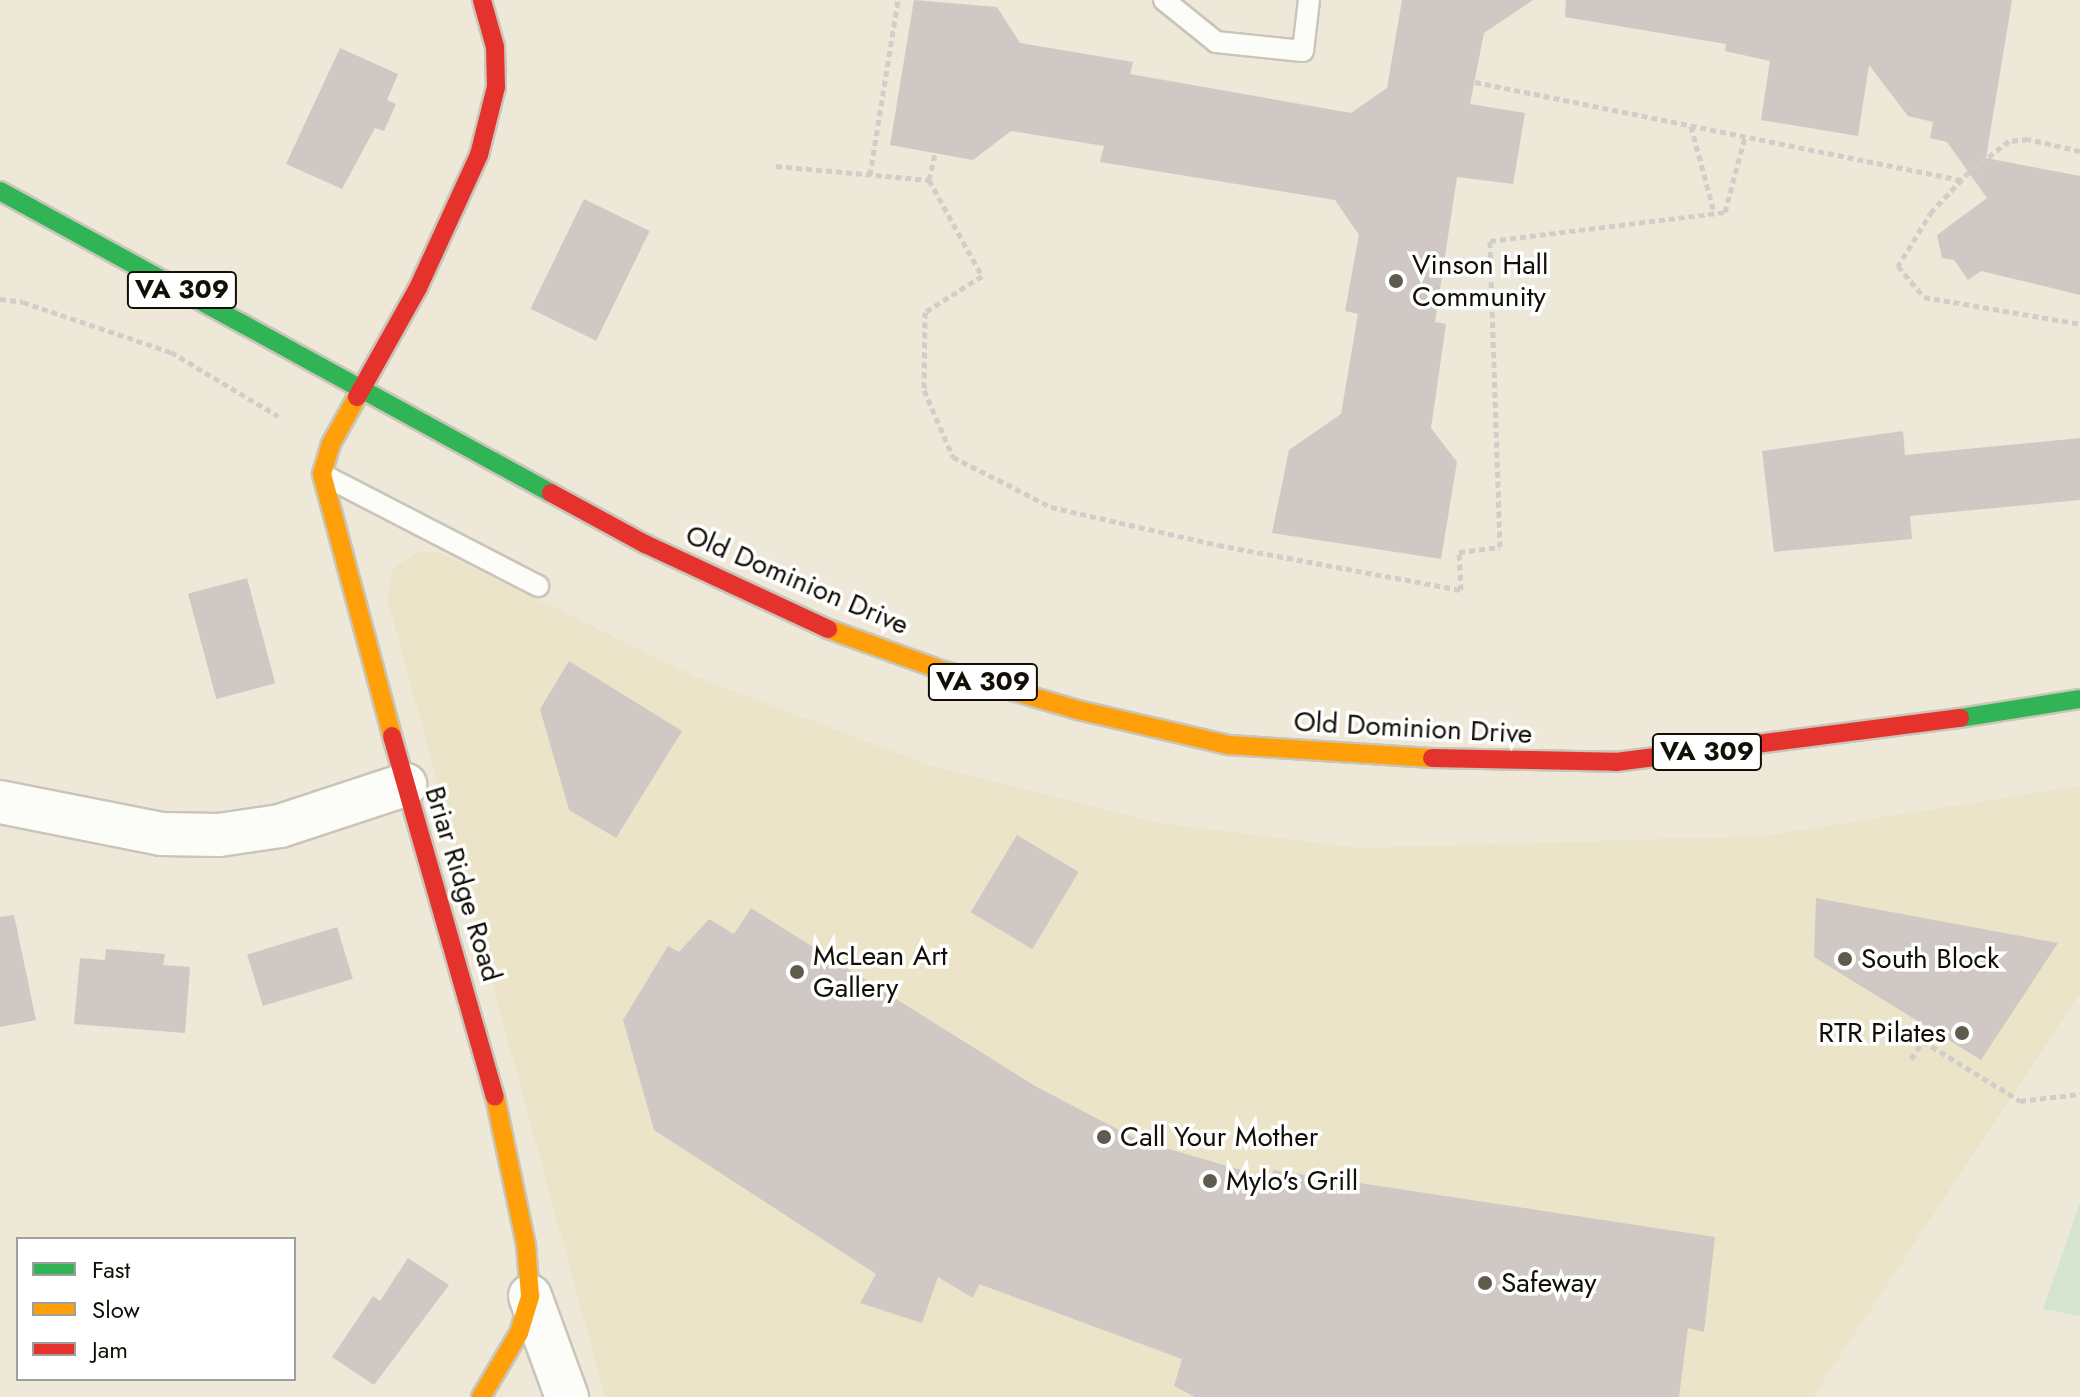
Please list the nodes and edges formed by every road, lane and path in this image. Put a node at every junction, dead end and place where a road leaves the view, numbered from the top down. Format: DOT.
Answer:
graph roads {
  1 [pos="482,0"];
  2 [pos="898,0"];
  3 [pos="1164,0"];
  4 [pos="1309,0"];
  5 [pos="1475,82"];
  6 [pos="1691,126"];
  7 [pos="1745,137"];
  8 [pos="2080,151"];
  9 [pos="935,153"];
  10 [pos="776,166"];
  11 [pos="870,175"];
  12 [pos="929,180"];
  13 [pos="1962,180"];
  14 [pos="0,191"];
  15 [pos="1714,212"];
  16 [pos="0,299"];
  17 [pos="2080,324"];
  18 [pos="364,389"];
  19 [pos="278,416"];
  20 [pos="322,474"];
  21 [pos="538,586"];
  22 [pos="2080,699"];
  23 [pos="405,785"];
  24 [pos="0,802"];
  25 [pos="1911,1059"];
  26 [pos="2080,1094"];
  27 [pos="530,1296"];
  28 [pos="481,1397"];
  29 [pos="567,1397"];
  1 -- 18 [label="main road"];
  2 -- 11 [label="path"];
  3 -- 4 [label="lane"];
  5 -- 6 [label="path"];
  6 -- 7 [label="path"];
  6 -- 15 [label="path"];
  7 -- 13 [label="path"];
  7 -- 15 [label="path"];
  8 -- 13 [label="path"];
  9 -- 12 [label="path"];
  10 -- 11 [label="path"];
  11 -- 12 [label="path"];
  12 -- 15 [label="path"];
  13 -- 17 [label="path"];
  14 -- 18 [label="main road, Old Dominion Drive / VA 309"];
  16 -- 19 [label="path"];
  18 -- 20 [label="main road"];
  18 -- 22 [label="main road, Old Dominion Drive / VA 309"];
  20 -- 21 [label="lane"];
  20 -- 23 [label="main road, Briar Ridge Road"];
  23 -- 24 [label="street"];
  23 -- 27 [label="main road, Briar Ridge Road"];
  25 -- 26 [label="path"];
  27 -- 28 [label="main road, Briar Ridge Road"];
  27 -- 29 [label="street"];
}
